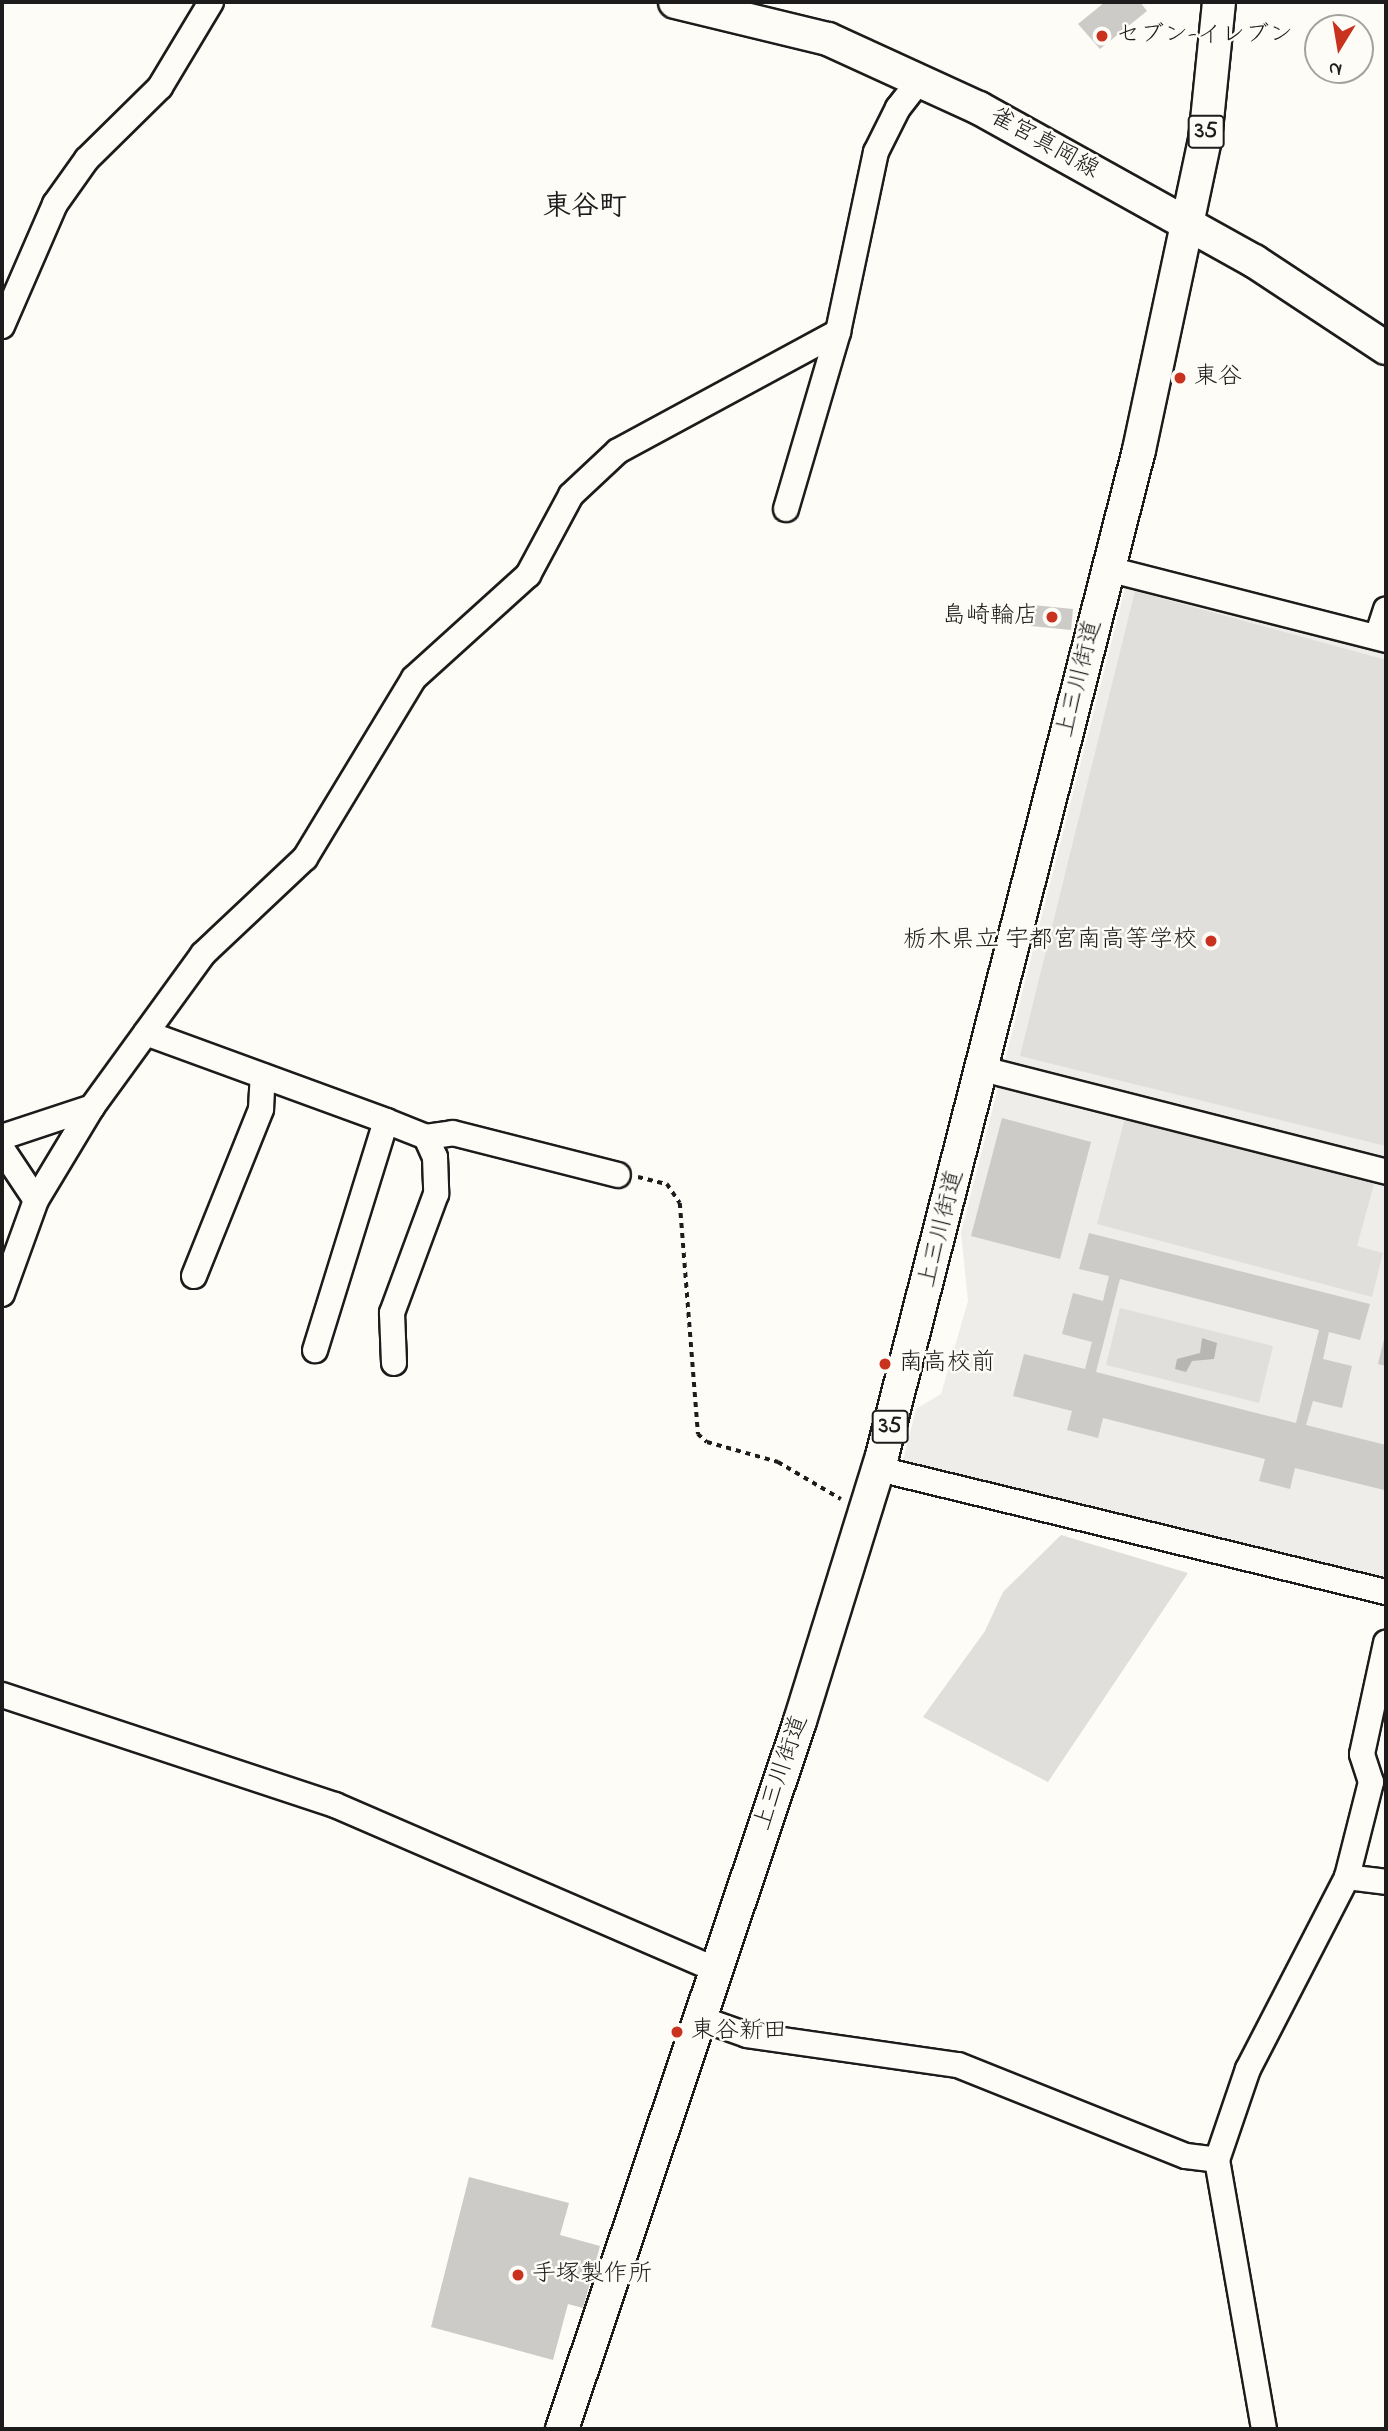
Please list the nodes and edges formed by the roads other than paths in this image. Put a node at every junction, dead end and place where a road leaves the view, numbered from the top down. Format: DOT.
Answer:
graph roads {
  1 [pos="211,2"];
  2 [pos="675,2"];
  3 [pos="1219,2"];
  4 [pos="921,79"];
  5 [pos="1189,227"];
  6 [pos="2,327"];
  7 [pos="838,332"];
  8 [pos="1386,348"];
  9 [pos="786,509"];
  10 [pos="1108,569"];
  11 [pos="1386,609"];
  12 [pos="1382,639"];
  13 [pos="146,1033"];
  14 [pos="983,1069"];
  15 [pos="263,1076"];
  16 [pos="92,1107"];
  17 [pos="386,1121"];
  18 [pos="2,1137"];
  19 [pos="426,1137"];
  20 [pos="2,1149"];
  21 [pos="1386,1172"];
  22 [pos="618,1175"];
  23 [pos="36,1200"];
  24 [pos="194,1276"];
  25 [pos="2,1294"];
  26 [pos="315,1349"];
  27 [pos="394,1363"];
  28 [pos="879,1469"];
  29 [pos="1386,1592"];
  30 [pos="1386,1643"];
  31 [pos="2,1695"];
  32 [pos="1347,1877"];
  33 [pos="1386,1882"];
  34 [pos="716,1970"];
  35 [pos="699,2018"];
  36 [pos="1217,2161"];
  37 [pos="562,2429"];
  38 [pos="1264,2429"];
  1 -- 6 [label="street"];
  2 -- 4 [label="main road, 雀宮真岡線"];
  3 -- 5 [label="main road, 上三川街道 / 35"];
  4 -- 5 [label="main road, 雀宮真岡線"];
  4 -- 7 [label="street"];
  5 -- 8 [label="main road, 雀宮真岡線"];
  5 -- 10 [label="main road, 上三川街道 / 35"];
  7 -- 9 [label="street"];
  7 -- 13 [label="street"];
  10 -- 12 [label="street"];
  10 -- 14 [label="main road, 上三川街道 / 35"];
  11 -- 12 [label="street"];
  13 -- 15 [label="street"];
  13 -- 16 [label="street"];
  14 -- 21 [label="street"];
  14 -- 28 [label="main road, 上三川街道 / 35"];
  15 -- 17 [label="street"];
  15 -- 24 [label="street"];
  16 -- 18 [label="street"];
  16 -- 23 [label="street"];
  17 -- 19 [label="street"];
  17 -- 26 [label="street"];
  19 -- 22 [label="street"];
  19 -- 27 [label="street"];
  20 -- 23 [label="street"];
  23 -- 25 [label="street"];
  28 -- 29 [label="street"];
  28 -- 34 [label="main road, 上三川街道 / 35"];
  30 -- 32 [label="street"];
  31 -- 34 [label="street"];
  32 -- 33 [label="street"];
  32 -- 36 [label="street"];
  34 -- 35 [label="main road, 上三川街道 / 35"];
  35 -- 36 [label="street"];
  35 -- 37 [label="main road, 上三川街道 / 35"];
  36 -- 38 [label="street"];
}
